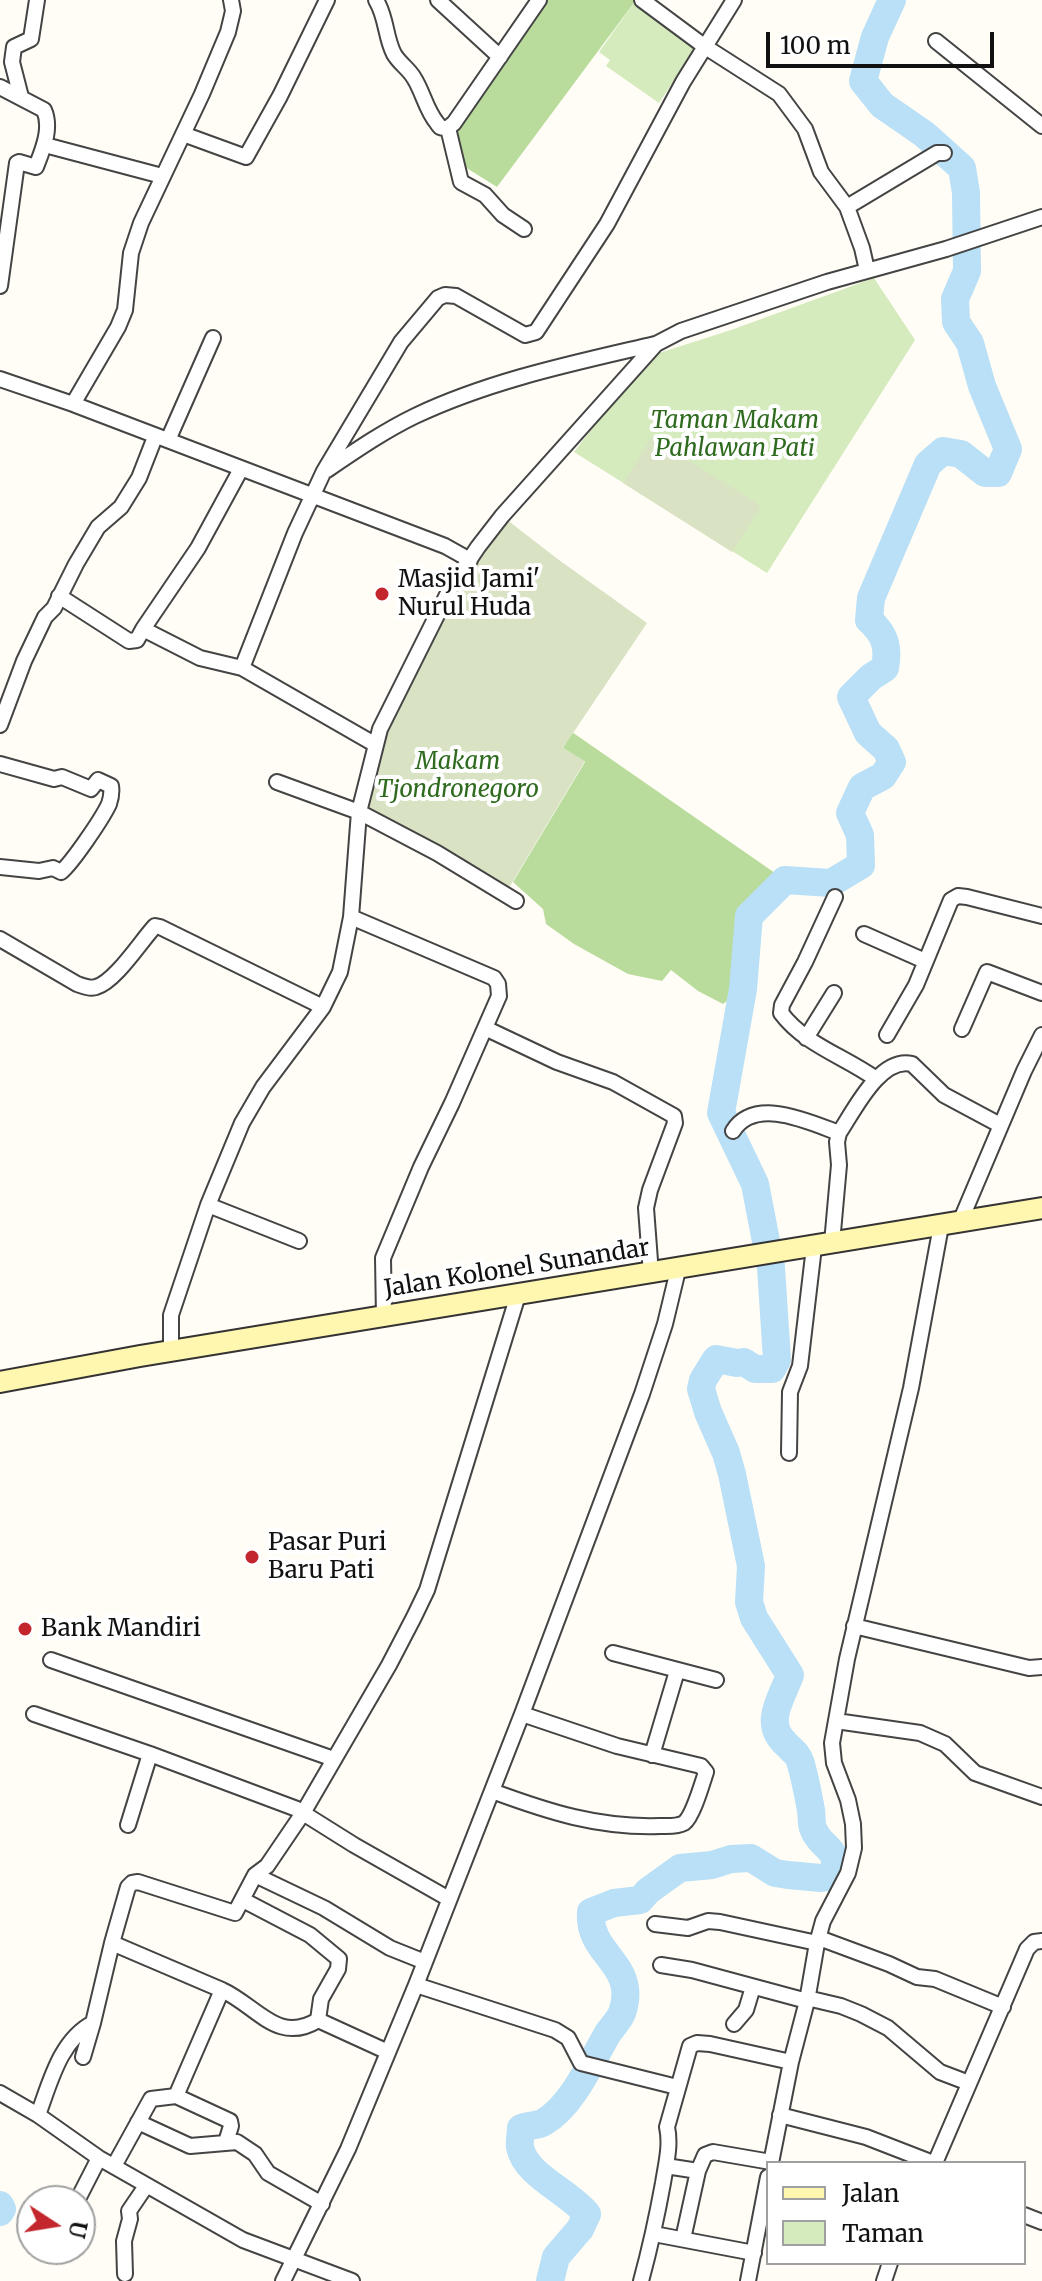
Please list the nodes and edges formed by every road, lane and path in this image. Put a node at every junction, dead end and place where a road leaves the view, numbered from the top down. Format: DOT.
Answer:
graph roads {
  1 [pos="37,0"];
  2 [pos="231,0"];
  3 [pos="327,0"];
  4 [pos="376,0"];
  5 [pos="438,0"];
  6 [pos="539,0"];
  7 [pos="642,0"];
  8 [pos="734,0"];
  9 [pos="936,41"];
  10 [pos="704,46"];
  11 [pos="500,57"];
  12 [pos="0,87"];
  13 [pos="21,97"];
  14 [pos="1042,126"];
  15 [pos="448,128"];
  16 [pos="183,134"];
  17 [pos="45,145"];
  18 [pos="944,153"];
  19 [pos="162,176"];
  20 [pos="847,207"];
  21 [pos="1042,217"];
  22 [pos="524,229"];
  23 [pos="867,270"];
  24 [pos="0,286"];
  25 [pos="213,338"];
  26 [pos="656,344"];
  27 [pos="0,379"];
  28 [pos="73,404"];
  29 [pos="162,438"];
  30 [pos="241,469"];
  31 [pos="324,471"];
  32 [pos="312,496"];
  33 [pos="470,560"];
  34 [pos="59,596"];
  35 [pos="143,629"];
  36 [pos="242,668"];
  37 [pos="0,725"];
  38 [pos="376,745"];
  39 [pos="0,764"];
  40 [pos="277,782"];
  41 [pos="359,812"];
  42 [pos="1,868"];
  43 [pos="835,897"];
  44 [pos="516,901"];
  45 [pos="1042,916"];
  46 [pos="351,917"];
  47 [pos="864,934"];
  48 [pos="0,939"];
  49 [pos="925,961"];
  50 [pos="834,993"];
  51 [pos="1042,993"];
  52 [pos="323,1007"];
  53 [pos="485,1028"];
  54 [pos="962,1029"];
  55 [pos="887,1035"];
  56 [pos="1042,1035"];
  57 [pos="806,1038"];
  58 [pos="876,1079"];
  59 [pos="740,1124"];
  60 [pos="1000,1125"];
  61 [pos="839,1133"];
  62 [pos="208,1205"];
  63 [pos="1042,1208"];
  64 [pos="951,1224"];
  65 [pos="299,1241"];
  66 [pos="823,1245"];
  67 [pos="678,1270"];
  68 [pos="651,1274"];
  69 [pos="518,1295"];
  70 [pos="384,1317"];
  71 [pos="171,1351"];
  72 [pos="0,1382"];
  73 [pos="789,1453"];
  74 [pos="854,1626"];
  75 [pos="613,1653"];
  76 [pos="51,1660"];
  77 [pos="1042,1667"];
  78 [pos="677,1671"];
  79 [pos="716,1680"];
  80 [pos="34,1714"];
  81 [pos="522,1714"];
  82 [pos="836,1721"];
  83 [pos="150,1754"];
  84 [pos="652,1755"];
  85 [pos="328,1757"];
  86 [pos="492,1791"];
  87 [pos="1042,1797"];
  88 [pos="300,1811"];
  89 [pos="128,1825"];
  90 [pos="255,1875"];
  91 [pos="449,1899"];
  92 [pos="243,1900"];
  93 [pos="655,1924"];
  94 [pos="818,1941"];
  95 [pos="1042,1941"];
  96 [pos="112,1943"];
  97 [pos="425,1962"];
  98 [pos="661,1965"];
  99 [pos="416,1985"];
  100 [pos="753,1987"];
  101 [pos="222,1990"];
  102 [pos="807,2000"];
  103 [pos="1003,2007"];
  104 [pos="318,2020"];
  105 [pos="93,2023"];
  106 [pos="734,2024"];
  107 [pos="388,2052"];
  108 [pos="83,2057"];
  109 [pos="791,2062"];
  110 [pos="969,2083"];
  111 [pos="677,2087"];
  112 [pos="0,2093"];
  113 [pos="176,2096"];
  114 [pos="38,2115"];
  115 [pos="780,2115"];
  116 [pos="138,2122"];
  117 [pos="226,2142"];
  118 [pos="99,2158"];
  119 [pos="771,2161"];
  120 [pos="929,2161"];
  121 [pos="935,2161"];
  122 [pos="766,2162"];
  123 [pos="114,2166"];
  124 [pos="666,2166"];
  125 [pos="698,2171"];
  126 [pos="85,2185"];
  127 [pos="146,2186"];
  128 [pos="766,2188"];
  129 [pos="322,2204"];
  130 [pos="654,2234"];
  131 [pos="683,2239"];
  132 [pos="754,2253"];
  133 [pos="293,2259"];
  134 [pos="125,2274"];
  135 [pos="283,2281"];
  136 [pos="352,2281"];
  137 [pos="641,2281"];
  138 [pos="748,2281"];
  1 -- 13 [label="street"];
  2 -- 16 [label="street"];
  3 -- 16 [label="street"];
  4 -- 15 [label="street"];
  5 -- 11 [label="street"];
  6 -- 11 [label="street"];
  7 -- 10 [label="street"];
  8 -- 10 [label="street"];
  9 -- 14 [label="street"];
  10 -- 20 [label="street"];
  10 -- 31 [label="street"];
  11 -- 15 [label="street"];
  12 -- 13 [label="street"];
  13 -- 17 [label="street"];
  15 -- 22 [label="street"];
  16 -- 19 [label="street"];
  17 -- 19 [label="street"];
  17 -- 24 [label="street"];
  18 -- 20 [label="street"];
  19 -- 28 [label="street"];
  20 -- 23 [label="street"];
  21 -- 23 [label="street"];
  23 -- 26 [label="street"];
  25 -- 29 [label="street"];
  26 -- 31 [label="street"];
  26 -- 33 [label="street"];
  27 -- 28 [label="street"];
  28 -- 29 [label="street"];
  29 -- 30 [label="street"];
  29 -- 34 [label="street"];
  30 -- 32 [label="street"];
  30 -- 35 [label="street"];
  31 -- 32 [label="street"];
  32 -- 33 [label="street"];
  32 -- 36 [label="street"];
  33 -- 38 [label="street"];
  34 -- 35 [label="street"];
  34 -- 37 [label="street"];
  35 -- 36 [label="street"];
  36 -- 38 [label="street"];
  38 -- 41 [label="street"];
  39 -- 42 [label="street"];
  40 -- 41 [label="street"];
  41 -- 44 [label="street"];
  41 -- 46 [label="street"];
  43 -- 57 [label="street"];
  45 -- 49 [label="street"];
  46 -- 52 [label="street"];
  46 -- 53 [label="street"];
  47 -- 49 [label="street"];
  48 -- 52 [label="street"];
  49 -- 55 [label="street"];
  50 -- 57 [label="street"];
  51 -- 54 [label="street"];
  52 -- 62 [label="street"];
  53 -- 68 [label="street"];
  53 -- 70 [label="street"];
  56 -- 60 [label="street"];
  57 -- 58 [label="street"];
  58 -- 60 [label="street"];
  58 -- 61 [label="street"];
  59 -- 61 [label="street"];
  60 -- 64 [label="street"];
  61 -- 66 [label="street"];
  62 -- 65 [label="street"];
  62 -- 71 [label="street"];
  63 -- 64 [label="main road, Jalan Kolonel Sunandar"];
  64 -- 66 [label="main road, Jalan Kolonel Sunandar"];
  64 -- 74 [label="street"];
  66 -- 67 [label="main road, Jalan Kolonel Sunandar"];
  66 -- 73 [label="street"];
  67 -- 68 [label="main road, Jalan Kolonel Sunandar"];
  67 -- 81 [label="street"];
  68 -- 69 [label="main road, Jalan Kolonel Sunandar"];
  69 -- 70 [label="main road, Jalan Kolonel Sunandar"];
  69 -- 88 [label="street"];
  70 -- 71 [label="main road, Jalan Kolonel Sunandar"];
  71 -- 72 [label="main road, Jalan Kolonel Sunandar"];
  74 -- 77 [label="street"];
  74 -- 82 [label="street"];
  75 -- 78 [label="street"];
  76 -- 85 [label="street"];
  78 -- 79 [label="street"];
  78 -- 84 [label="street"];
  80 -- 83 [label="street"];
  81 -- 84 [label="street"];
  81 -- 86 [label="street"];
  82 -- 87 [label="street"];
  82 -- 94 [label="street"];
  83 -- 88 [label="street"];
  83 -- 89 [label="street"];
  84 -- 86 [label="street"];
  86 -- 91 [label="street"];
  88 -- 90 [label="street"];
  88 -- 91 [label="street"];
  90 -- 92 [label="street"];
  90 -- 97 [label="street"];
  91 -- 97 [label="street"];
  92 -- 96 [label="street"];
  92 -- 104 [label="street"];
  93 -- 94 [label="street"];
  94 -- 102 [label="street"];
  94 -- 103 [label="street"];
  95 -- 103 [label="street"];
  96 -- 101 [label="street"];
  96 -- 105 [label="street"];
  97 -- 99 [label="street"];
  98 -- 100 [label="street"];
  99 -- 107 [label="street"];
  99 -- 111 [label="street"];
  100 -- 102 [label="street"];
  100 -- 106 [label="street"];
  101 -- 104 [label="street"];
  101 -- 113 [label="street"];
  102 -- 109 [label="street"];
  102 -- 110 [label="street"];
  103 -- 110 [label="street"];
  104 -- 107 [label="street"];
  105 -- 108 [label="street"];
  105 -- 114 [label="street"];
  107 -- 129 [label="street"];
  109 -- 111 [label="street"];
  109 -- 115 [label="street"];
  110 -- 121 [label="street"];
  111 -- 124 [label="street"];
  112 -- 114 [label="street"];
  113 -- 116 [label="street"];
  113 -- 117 [label="street"];
  114 -- 118 [label="street"];
  115 -- 119 [label="street"];
  115 -- 120 [label="street"];
  116 -- 117 [label="street"];
  116 -- 123 [label="street"];
  117 -- 129 [label="street"];
  118 -- 123 [label="street"];
  118 -- 126 [label="street"];
  122 -- 125 [label="street"];
  123 -- 127 [label="street"];
  124 -- 125 [label="street"];
  124 -- 130 [label="street"];
  125 -- 131 [label="street"];
  127 -- 133 [label="street"];
  127 -- 134 [label="street"];
  128 -- 132 [label="street"];
  129 -- 133 [label="street"];
  130 -- 131 [label="street"];
  130 -- 137 [label="street"];
  131 -- 132 [label="street"];
  132 -- 138 [label="street"];
  133 -- 135 [label="street"];
  133 -- 136 [label="street"];
}
